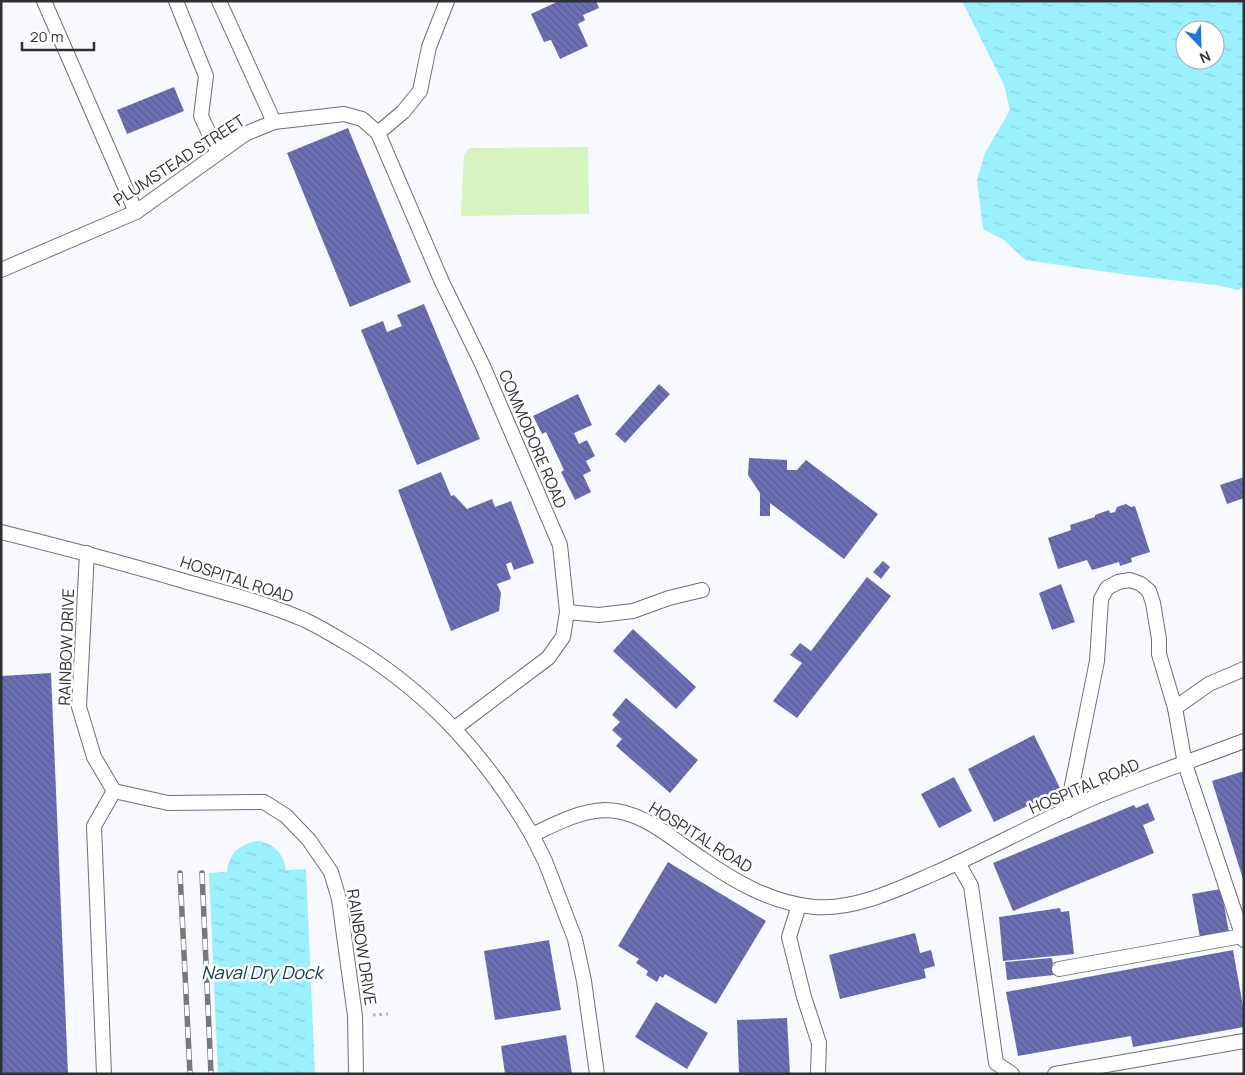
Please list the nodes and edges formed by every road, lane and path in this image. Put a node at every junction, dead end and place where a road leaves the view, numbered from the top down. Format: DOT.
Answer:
graph roads {
  1 [pos="44,1"];
  2 [pos="176,1"];
  3 [pos="219,1"];
  4 [pos="447,1"];
  5 [pos="274,122"];
  6 [pos="378,133"];
  7 [pos="218,153"];
  8 [pos="136,212"];
  9 [pos="1,270"];
  10 [pos="1,532"];
  11 [pos="87,553"];
  12 [pos="702,590"];
  13 [pos="567,612"];
  14 [pos="1244,669"];
  15 [pos="1175,708"];
  16 [pos="455,728"];
  17 [pos="1244,741"];
  18 [pos="1185,764"];
  19 [pos="114,791"];
  20 [pos="1067,810"];
  21 [pos="532,835"];
  22 [pos="958,863"];
  23 [pos="799,905"];
  24 [pos="1239,908"];
  25 [pos="1243,938"];
  26 [pos="1059,969"];
  27 [pos="1244,1041"];
  28 [pos="820,1050"];
  29 [pos="104,1074"];
  30 [pos="356,1074"];
  31 [pos="597,1074"];
  32 [pos="818,1074"];
  33 [pos="830,1074"];
  34 [pos="1012,1074"];
  35 [pos="1056,1074"];
  1 -- 8 [label="lane"];
  2 -- 7 [label="lane"];
  3 -- 5 [label="lane"];
  4 -- 6 [label="lane"];
  5 -- 6 [label="lane, PLUMSTEAD STREET"];
  5 -- 7 [label="lane, PLUMSTEAD STREET"];
  6 -- 13 [label="lane, COMMODORE ROAD"];
  7 -- 8 [label="lane, PLUMSTEAD STREET"];
  8 -- 9 [label="lane, PLUMSTEAD STREET"];
  10 -- 11 [label="lane, HOSPITAL ROAD"];
  11 -- 16 [label="lane, HOSPITAL ROAD"];
  11 -- 19 [label="lane, RAINBOW DRIVE"];
  12 -- 13 [label="lane"];
  13 -- 16 [label="lane, COMMODORE ROAD"];
  14 -- 15 [label="lane"];
  15 -- 18 [label="lane"];
  15 -- 20 [label="lane"];
  16 -- 21 [label="lane, HOSPITAL ROAD"];
  17 -- 18 [label="lane, HOSPITAL ROAD"];
  18 -- 20 [label="lane, HOSPITAL ROAD"];
  18 -- 24 [label="lane"];
  19 -- 29 [label="lane"];
  19 -- 30 [label="lane, RAINBOW DRIVE"];
  20 -- 22 [label="lane, HOSPITAL ROAD"];
  21 -- 23 [label="lane, HOSPITAL ROAD"];
  21 -- 31 [label="lane"];
  22 -- 23 [label="lane, HOSPITAL ROAD"];
  22 -- 34 [label="lane"];
  23 -- 28 [label="lane"];
  24 -- 25 [label="lane"];
  25 -- 26 [label="lane"];
  27 -- 35 [label="lane"];
  28 -- 32 [label="lane"];
  28 -- 33 [label="lane"];
}
